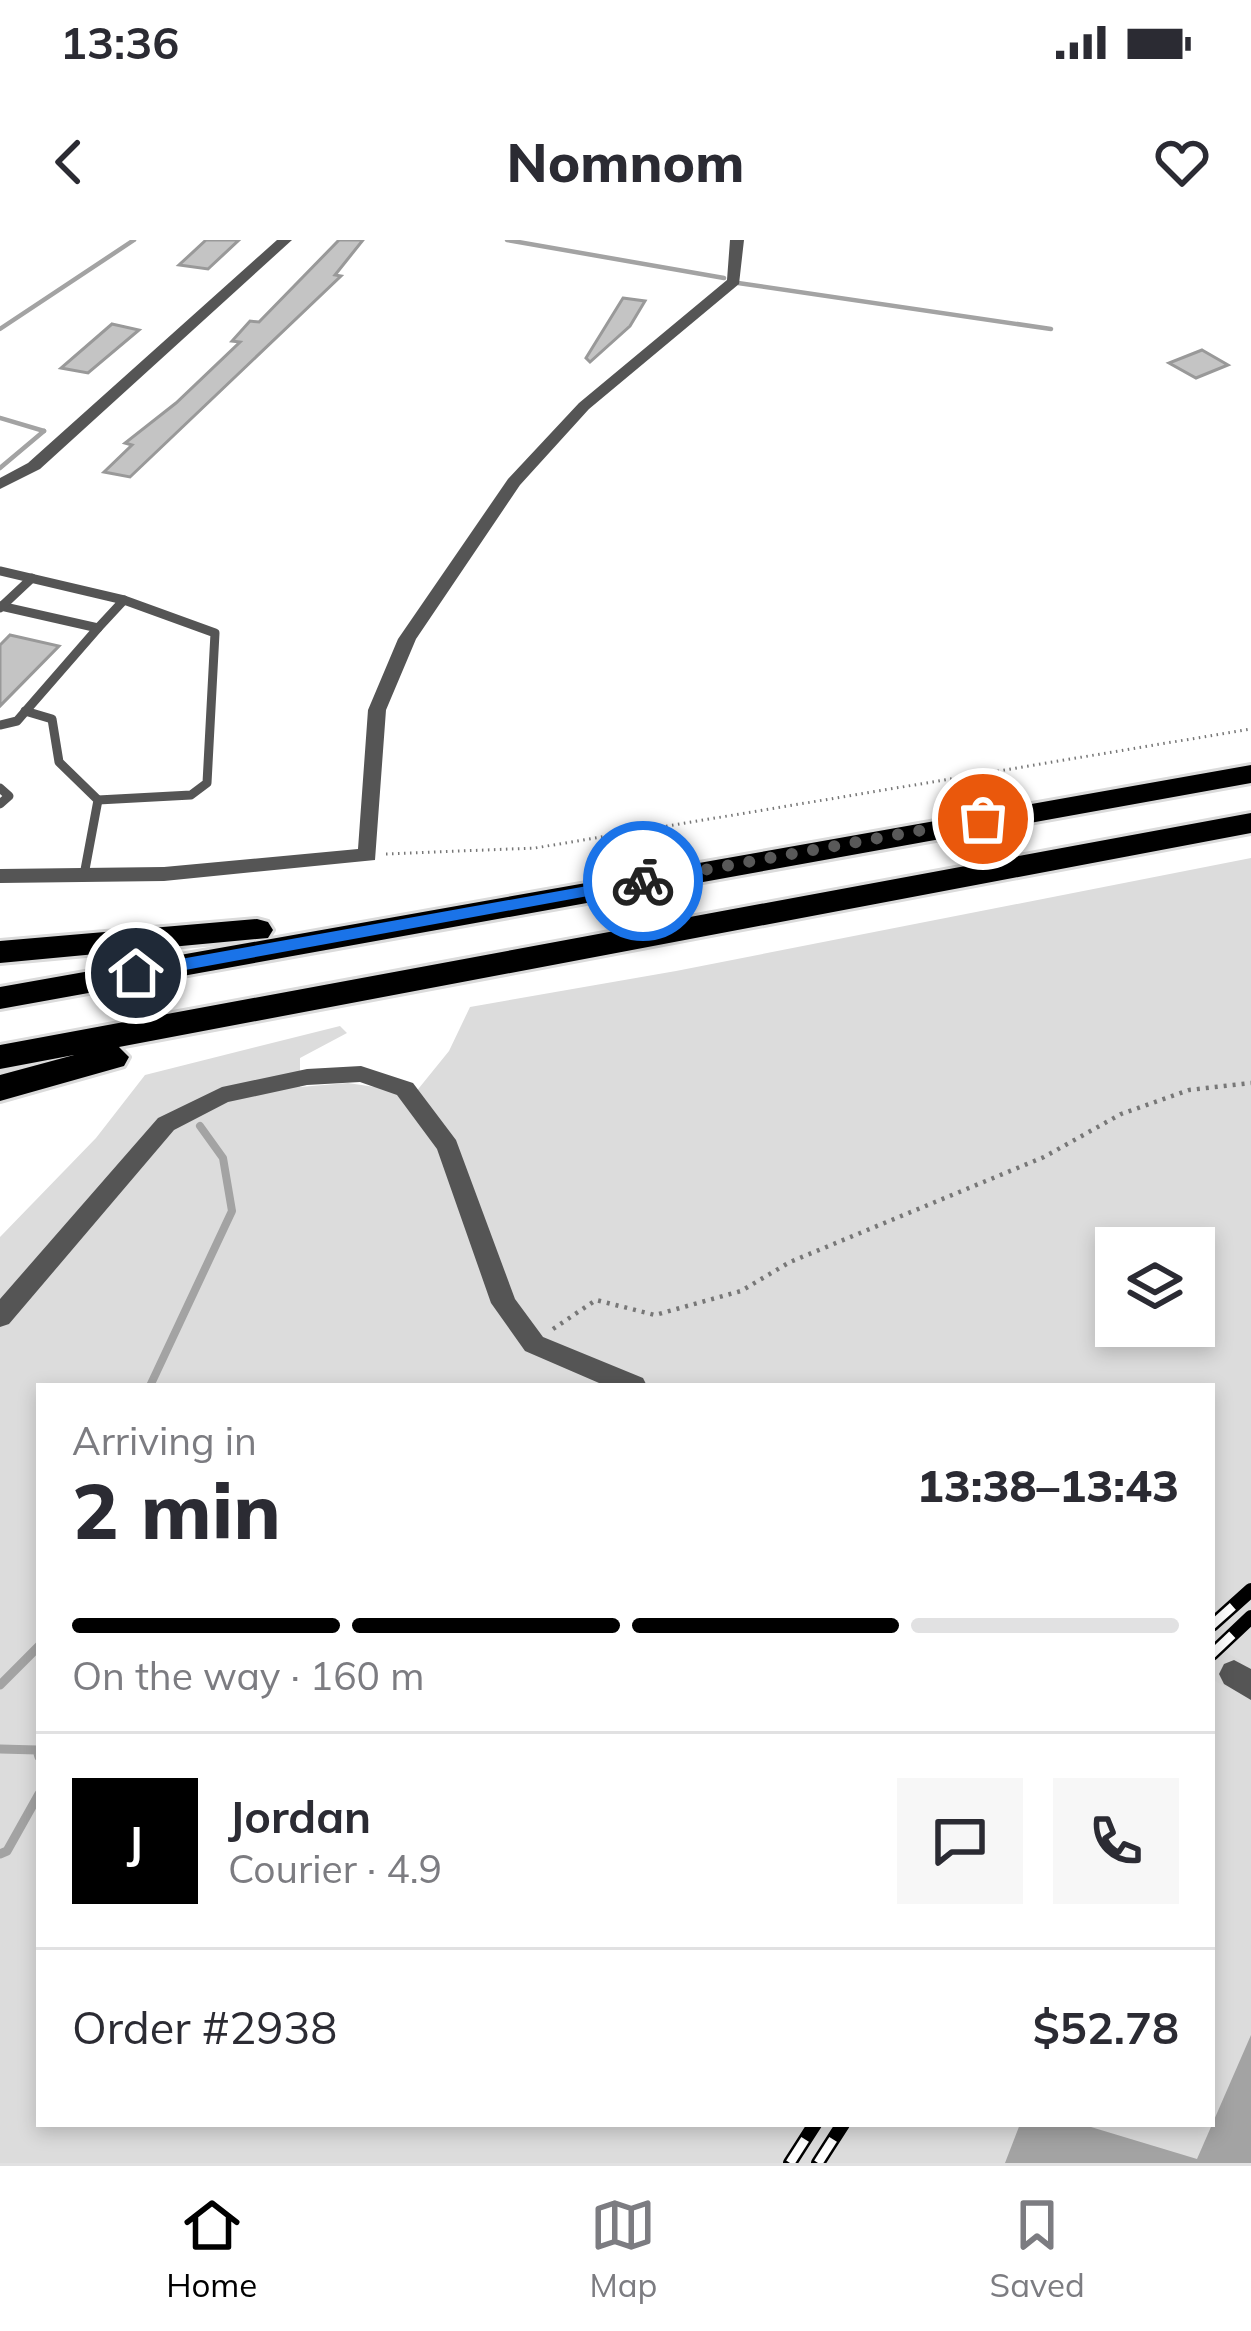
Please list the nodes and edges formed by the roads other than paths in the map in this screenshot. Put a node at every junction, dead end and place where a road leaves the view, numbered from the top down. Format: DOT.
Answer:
graph roads {
  1 [pos="286,240"];
  2 [pos="737,240"];
  3 [pos="0,484"];
  4 [pos="0,571"];
  5 [pos="32,578"];
  6 [pos="124,600"];
  7 [pos="1,606"];
  8 [pos="98,628"];
  9 [pos="25,711"];
  10 [pos="0,725"];
  11 [pos="1251,774"];
  12 [pos="0,788"];
  13 [pos="98,800"];
  14 [pos="0,804"];
  15 [pos="1251,823"];
  16 [pos="84,875"];
  17 [pos="0,876"];
  18 [pos="481,910"];
  19 [pos="0,952"];
  20 [pos="0,998"];
  21 [pos="248,1010"];
  22 [pos="0,1057"];
  23 [pos="0,1088"];
  24 [pos="0,1317"];
  25 [pos="627,1383"];
  1 -- 3 [label="street"];
  2 -- 16 [label="street"];
  4 -- 5 [label="lane"];
  5 -- 6 [label="lane"];
  5 -- 7 [label="lane"];
  6 -- 8 [label="lane"];
  6 -- 13 [label="lane"];
  7 -- 8 [label="lane"];
  8 -- 9 [label="lane"];
  9 -- 10 [label="lane"];
  9 -- 13 [label="lane"];
  11 -- 18 [label="highway"];
  12 -- 14 [label="lane"];
  13 -- 16 [label="lane"];
  15 -- 21 [label="highway"];
  16 -- 17 [label="street"];
  18 -- 19 [label="highway"];
  18 -- 20 [label="highway"];
  21 -- 22 [label="highway"];
  21 -- 23 [label="highway"];
  24 -- 25 [label="street"];
}
